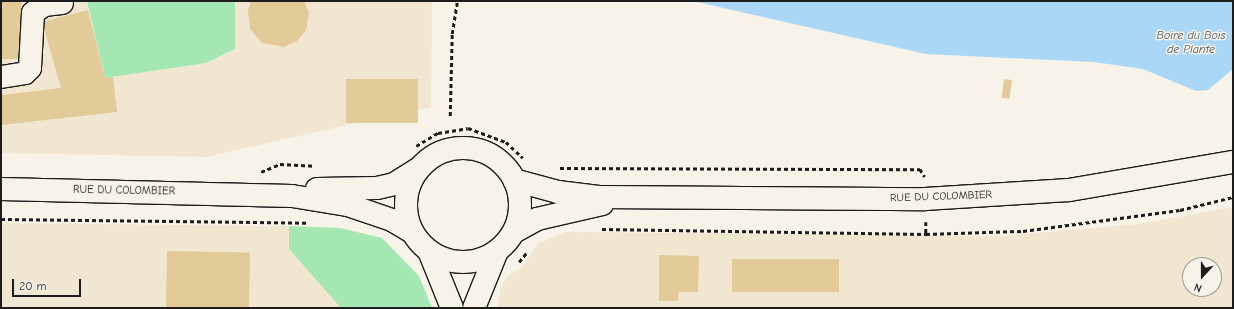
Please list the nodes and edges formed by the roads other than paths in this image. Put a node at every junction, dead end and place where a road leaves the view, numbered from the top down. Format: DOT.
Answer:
graph roads {
  1 [pos="62,3"];
  2 [pos="1,77"];
  3 [pos="415,159"];
  4 [pos="1233,162"];
  5 [pos="521,172"];
  6 [pos="1,189"];
  7 [pos="248,193"];
  8 [pos="646,198"];
  9 [pos="412,232"];
  10 [pos="514,232"];
  11 [pos="429,251"];
  12 [pos="498,251"];
  13 [pos="452,308"];
  14 [pos="474,308"];
  1 -- 2 [label="main road"];
  3 -- 5 [label="main road"];
  3 -- 7 [label="main road, RUE DU COLOMBIER"];
  3 -- 9 [label="main road"];
  4 -- 8 [label="main road, RUE DU COLOMBIER"];
  5 -- 8 [label="main road, RUE DU COLOMBIER"];
  5 -- 10 [label="main road"];
  6 -- 7 [label="main road, RUE DU COLOMBIER"];
  7 -- 9 [label="main road, RUE DU COLOMBIER"];
  8 -- 10 [label="main road, RUE DU COLOMBIER"];
  9 -- 11 [label="main road"];
  10 -- 12 [label="main road"];
  11 -- 12 [label="main road"];
  11 -- 13 [label="main road"];
  12 -- 14 [label="main road"];
}
